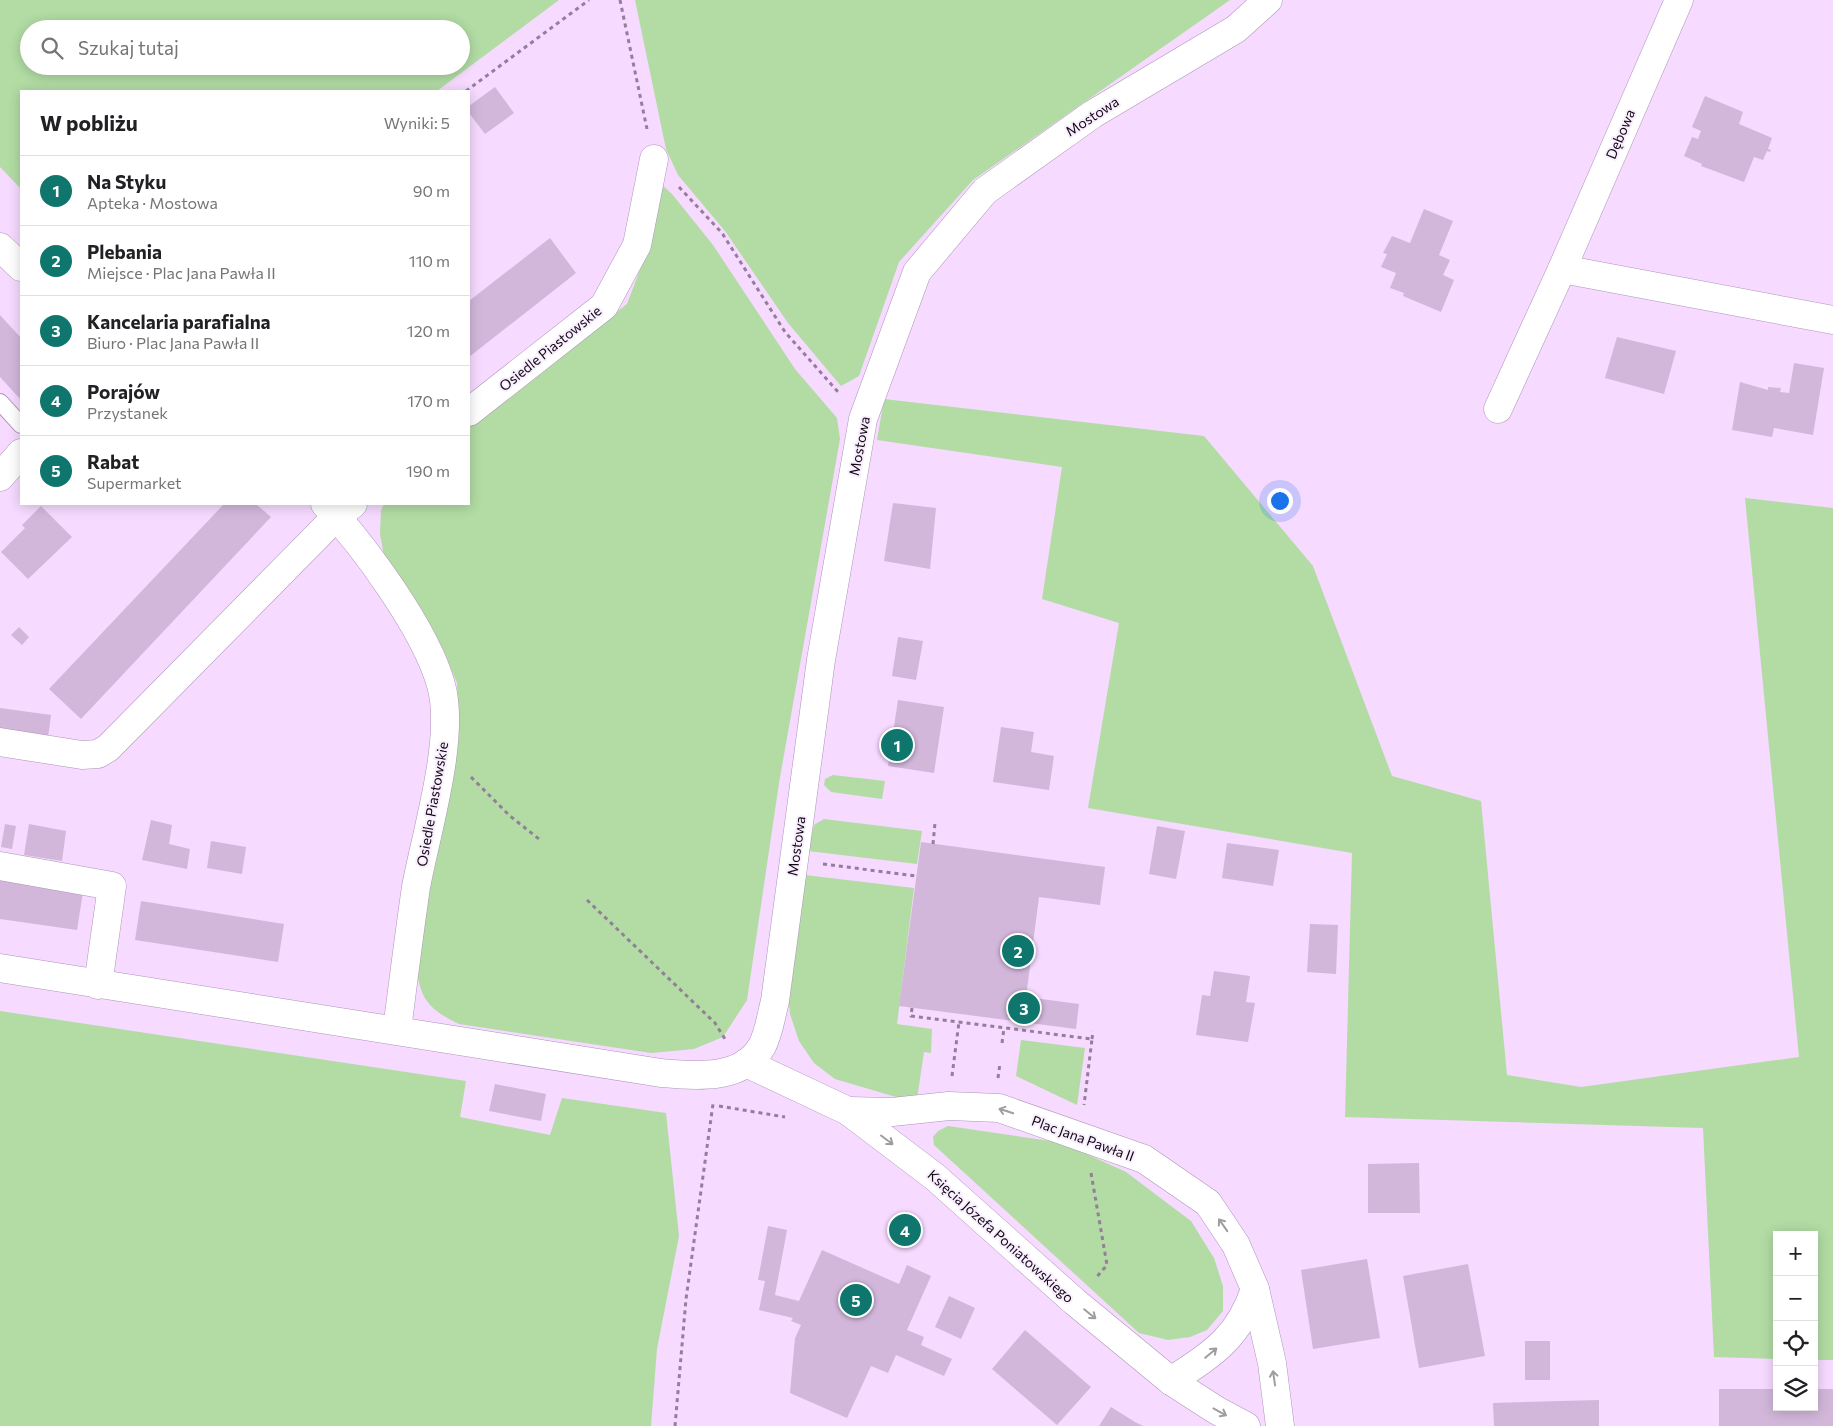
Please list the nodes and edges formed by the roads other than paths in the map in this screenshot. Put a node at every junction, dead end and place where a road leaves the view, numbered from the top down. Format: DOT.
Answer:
graph roads {
  1 [pos="1268,0"];
  2 [pos="1679,0"];
  3 [pos="654,159"];
  4 [pos="0,247"];
  5 [pos="20,266"];
  6 [pos="1562,269"];
  7 [pos="1833,320"];
  8 [pos="0,402"];
  9 [pos="1498,409"];
  10 [pos="470,411"];
  11 [pos="20,423"];
  12 [pos="20,454"];
  13 [pos="0,477"];
  14 [pos="338,508"];
  15 [pos="0,742"];
  16 [pos="0,866"];
  17 [pos="0,968"];
  18 [pos="98,985"];
  19 [pos="397,1030"];
  20 [pos="746,1062"];
  21 [pos="848,1111"];
  22 [pos="1255,1289"];
  23 [pos="1171,1381"];
  24 [pos="1246,1426"];
  25 [pos="1280,1426"];
  1 -- 20 [label="street, Mostowa"];
  2 -- 6 [label="street, Dębowa"];
  3 -- 10 [label="street, Osiedle Piastowskie"];
  4 -- 5 [label="street"];
  6 -- 7 [label="street"];
  6 -- 9 [label="street, Dębowa"];
  8 -- 11 [label="lane"];
  12 -- 13 [label="street"];
  14 -- 15 [label="street, Osiedle Piastowskie"];
  14 -- 19 [label="street, Osiedle Piastowskie"];
  16 -- 18 [label="street"];
  17 -- 18 [label="street"];
  18 -- 19 [label="street"];
  19 -- 20 [label="street"];
  20 -- 21 [label="street, Księcia Józefa Poniatowskiego"];
  22 -- 21 [label="street, Plac Jana Pawła II, one-way"];
  21 -- 23 [label="street, Księcia Józefa Poniatowskiego, one-way"];
  23 -- 22 [label="street, one-way"];
  25 -- 22 [label="street, Plac Jana Pawła II, one-way"];
  23 -- 24 [label="street, Księcia Józefa Poniatowskiego, one-way"];
}
